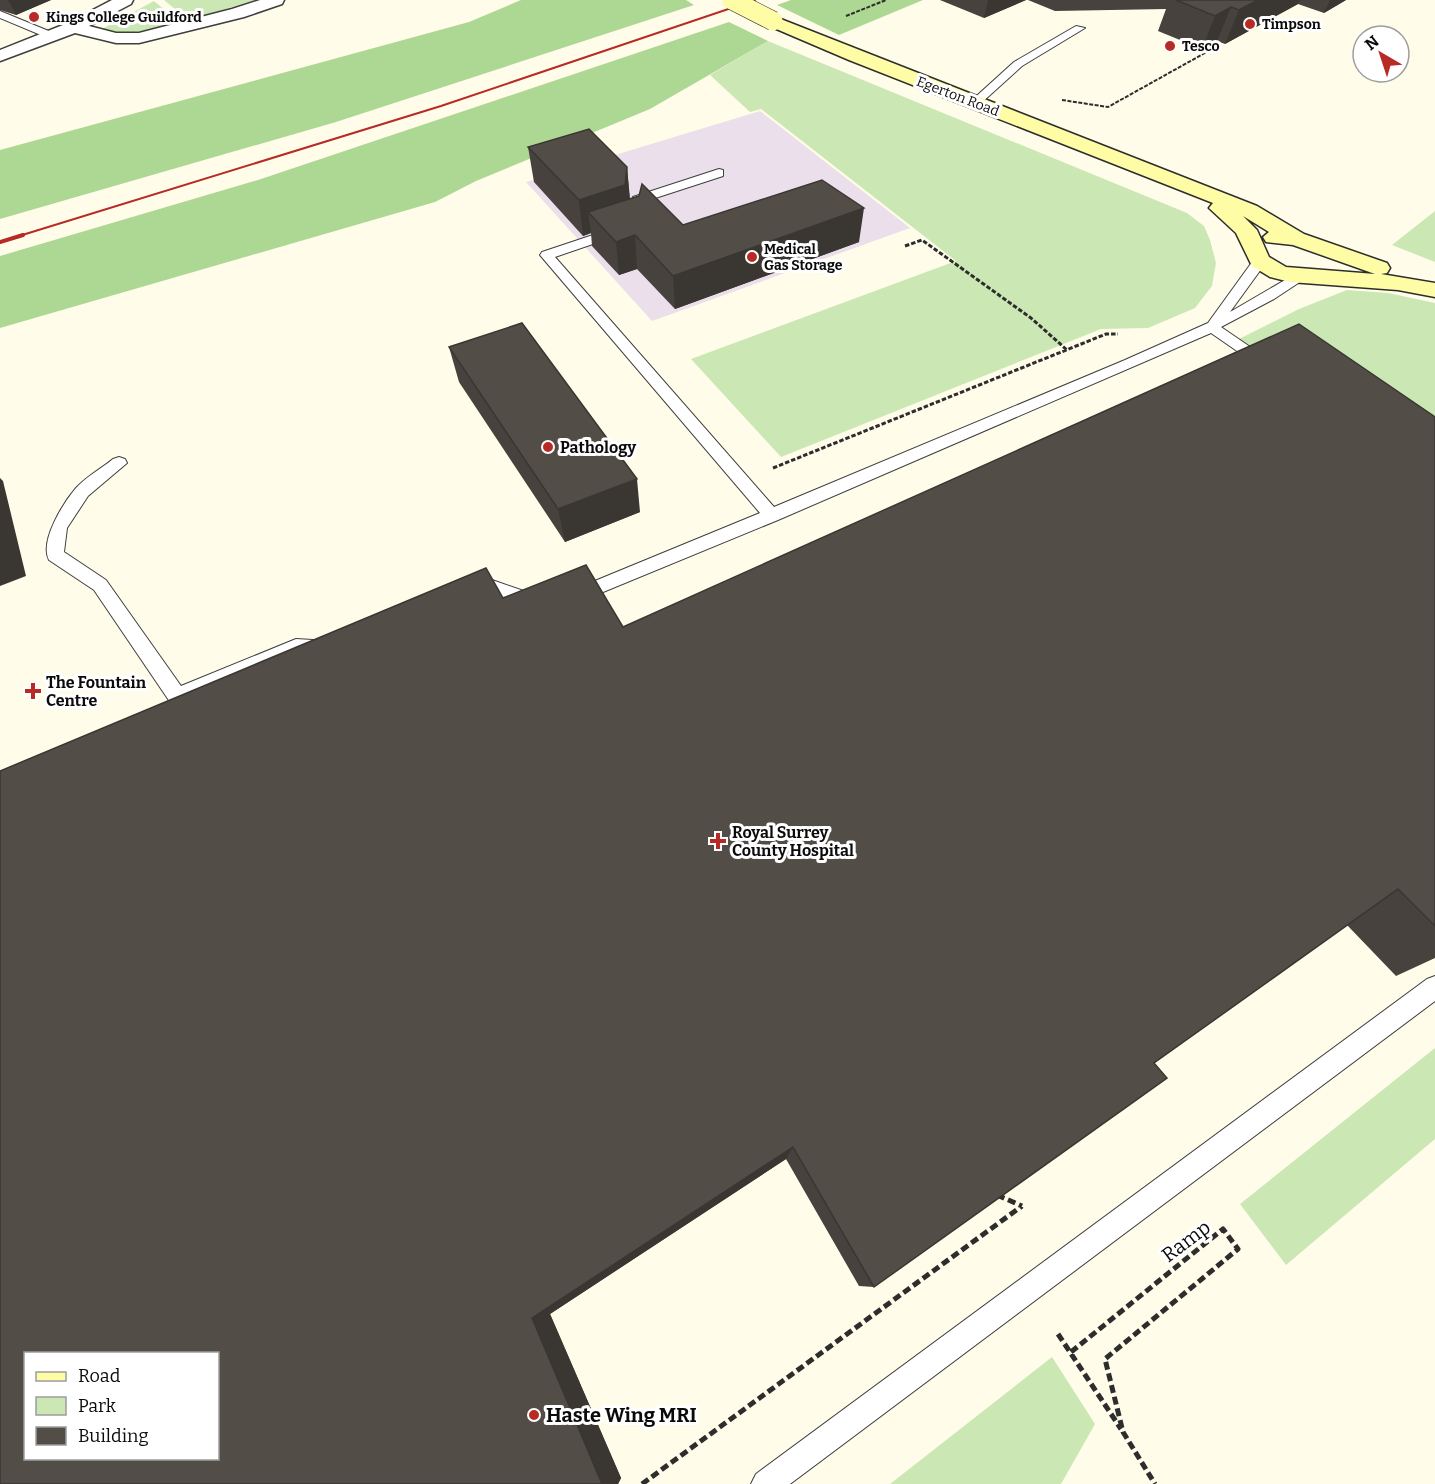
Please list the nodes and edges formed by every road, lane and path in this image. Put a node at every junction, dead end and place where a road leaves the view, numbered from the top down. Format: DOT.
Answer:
graph roads {
  1 [pos="125,0"];
  2 [pos="276,0"];
  3 [pos="732,0"];
  4 [pos="886,0"];
  5 [pos="0,14"];
  6 [pos="845,17"];
  7 [pos="74,27"];
  8 [pos="1080,28"];
  9 [pos="52,36"];
  10 [pos="1221,44"];
  11 [pos="0,56"];
  12 [pos="975,103"];
  13 [pos="1108,107"];
  14 [pos="719,173"];
  15 [pos="1187,184"];
  16 [pos="1301,241"];
  17 [pos="905,246"];
  18 [pos="1257,258"];
  19 [pos="1307,275"];
  20 [pos="1435,288"];
  21 [pos="1212,327"];
  22 [pos="1126,334"];
  23 [pos="1068,350"];
  24 [pos="1277,359"];
  25 [pos="119,463"];
  26 [pos="742,481"];
  27 [pos="772,516"];
  28 [pos="460,599"];
  29 [pos="344,646"];
  30 [pos="1435,987"];
  31 [pos="991,1192"];
  32 [pos="1058,1334"];
  33 [pos="1071,1352"];
  34 [pos="1123,1432"];
  35 [pos="642,1484"];
  36 [pos="766,1484"];
  37 [pos="1155,1484"];
  1 -- 7 [label="street"];
  2 -- 7 [label="street"];
  3 -- 12 [label="street, Egerton Road, bridge"];
  4 -- 6 [label="path"];
  5 -- 9 [label="lane"];
  7 -- 9 [label="street"];
  8 -- 12 [label="lane"];
  9 -- 11 [label="street"];
  10 -- 13 [label="path"];
  12 -- 15 [label="street, Egerton Road"];
  14 -- 26 [label="lane"];
  15 -- 16 [label="street, Egerton Road"];
  15 -- 18 [label="street, Egerton Road"];
  16 -- 18 [label="street, Egerton Road"];
  16 -- 19 [label="street, Egerton Road"];
  16 -- 20 [label="street, Egerton Road"];
  17 -- 23 [label="path"];
  18 -- 19 [label="street, Egerton Road"];
  18 -- 21 [label="lane"];
  19 -- 20 [label="street, Egerton Road"];
  19 -- 21 [label="lane"];
  21 -- 24 [label="lane"];
  21 -- 27 [label="lane"];
  22 -- 23 [label="path"];
  23 -- 26 [label="path"];
  25 -- 29 [label="lane"];
  26 -- 27 [label="lane"];
  27 -- 28 [label="lane"];
  30 -- 36 [label="lane"];
  31 -- 35 [label="path"];
  32 -- 33 [label="path"];
  33 -- 34 [label="path"];
  33 -- 34 [label="path, Ramp"];
  34 -- 37 [label="path"];
}
